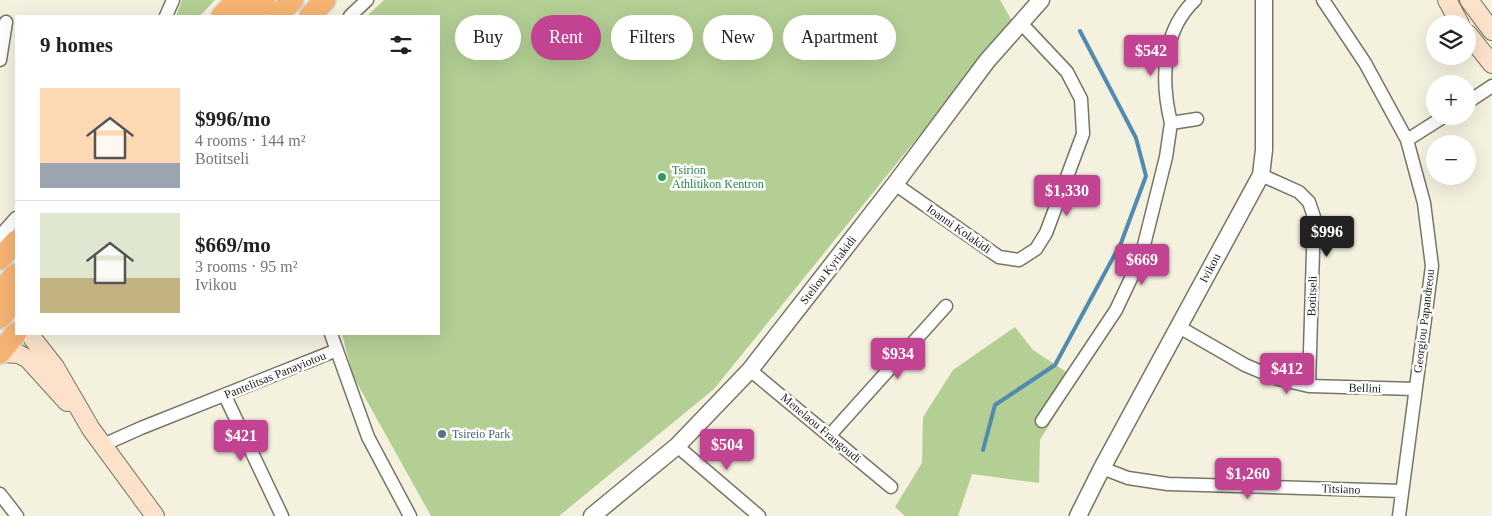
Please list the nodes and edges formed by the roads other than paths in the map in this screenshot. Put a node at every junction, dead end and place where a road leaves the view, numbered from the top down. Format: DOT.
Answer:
graph roads {
  1 [pos="173,0"];
  2 [pos="238,0"];
  3 [pos="325,0"];
  4 [pos="367,0"];
  5 [pos="1041,0"];
  6 [pos="1195,0"];
  7 [pos="1264,0"];
  8 [pos="1323,0"];
  9 [pos="1447,0"];
  10 [pos="1470,0"];
  11 [pos="282,6"];
  12 [pos="166,15"];
  13 [pos="223,15"];
  14 [pos="251,15"];
  15 [pos="311,15"];
  16 [pos="351,15"];
  17 [pos="1455,15"];
  18 [pos="7,22"];
  19 [pos="1020,22"];
  20 [pos="1491,28"];
  21 [pos="1476,44"];
  22 [pos="0,60"];
  23 [pos="1492,64"];
  24 [pos="1492,86"];
  25 [pos="1476,97"];
  26 [pos="1197,119"];
  27 [pos="1171,123"];
  28 [pos="1431,125"];
  29 [pos="1407,140"];
  30 [pos="1261,175"];
  31 [pos="895,184"];
  32 [pos="15,219"];
  33 [pos="0,236"];
  34 [pos="15,242"];
  35 [pos="0,259"];
  36 [pos="15,275"];
  37 [pos="0,292"];
  38 [pos="15,301"];
  39 [pos="946,306"];
  40 [pos="0,318"];
  41 [pos="1178,327"];
  42 [pos="15,334"];
  43 [pos="32,335"];
  44 [pos="330,335"];
  45 [pos="337,350"];
  46 [pos="0,353"];
  47 [pos="750,370"];
  48 [pos="1309,386"];
  49 [pos="1415,389"];
  50 [pos="225,396"];
  51 [pos="1042,421"];
  52 [pos="91,428"];
  53 [pos="830,435"];
  54 [pos="103,445"];
  55 [pos="677,446"];
  56 [pos="1102,468"];
  57 [pos="892,487"];
  58 [pos="1402,491"];
  59 [pos="0,494"];
  60 [pos="17,516"];
  61 [pos="156,516"];
  62 [pos="282,516"];
  63 [pos="410,516"];
  64 [pos="592,516"];
  65 [pos="759,516"];
  66 [pos="1078,516"];
  67 [pos="1399,516"];
  1 -- 12 [label="street"];
  2 -- 13 [label="highway"];
  3 -- 15 [label="highway"];
  4 -- 16 [label="street"];
  5 -- 19 [label="street, Steliou Kyriakidi"];
  6 -- 27 [label="street"];
  7 -- 30 [label="street, Ivikou"];
  8 -- 29 [label="street, Georgiou Papandreou"];
  9 -- 17 [label="main road"];
  10 -- 20 [label="main road"];
  11 -- 14 [label="highway"];
  18 -- 22 [label="street"];
  19 -- 31 [label="street, Steliou Kyriakidi"];
  19 -- 31 [label="street, Ioanni Kolakidi"];
  21 -- 23 [label="main road"];
  24 -- 25 [label="street"];
  26 -- 27 [label="street"];
  27 -- 51 [label="street"];
  28 -- 29 [label="street"];
  29 -- 49 [label="street, Georgiou Papandreou"];
  30 -- 41 [label="street, Ivikou"];
  30 -- 48 [label="street, Botitseli"];
  31 -- 47 [label="street, Steliou Kyriakidi"];
  32 -- 33 [label="street"];
  34 -- 35 [label="highway"];
  36 -- 37 [label="highway"];
  38 -- 40 [label="highway"];
  39 -- 53 [label="street"];
  41 -- 48 [label="street, Bellini"];
  41 -- 56 [label="street, Ivikou"];
  42 -- 46 [label="highway"];
  43 -- 52 [label="main road"];
  44 -- 45 [label="street"];
  45 -- 50 [label="street, Pantelitsas Panayiotou"];
  45 -- 63 [label="street"];
  46 -- 52 [label="main road"];
  47 -- 53 [label="street, Menelaou Frangoudi"];
  47 -- 55 [label="street, Steliou Kyriakidi"];
  48 -- 49 [label="street, Bellini"];
  49 -- 58 [label="street, Georgiou Papandreou"];
  50 -- 54 [label="street, Pantelitsas Panayiotou"];
  50 -- 62 [label="street"];
  52 -- 54 [label="main road"];
  53 -- 57 [label="street, Menelaou Frangoudi"];
  54 -- 61 [label="main road"];
  55 -- 64 [label="street, Steliou Kyriakidi"];
  55 -- 65 [label="street"];
  56 -- 58 [label="street, Titsiano"];
  56 -- 66 [label="street, Ivikou"];
  58 -- 67 [label="street, Georgiou Papandreou"];
  59 -- 60 [label="street"];
}
